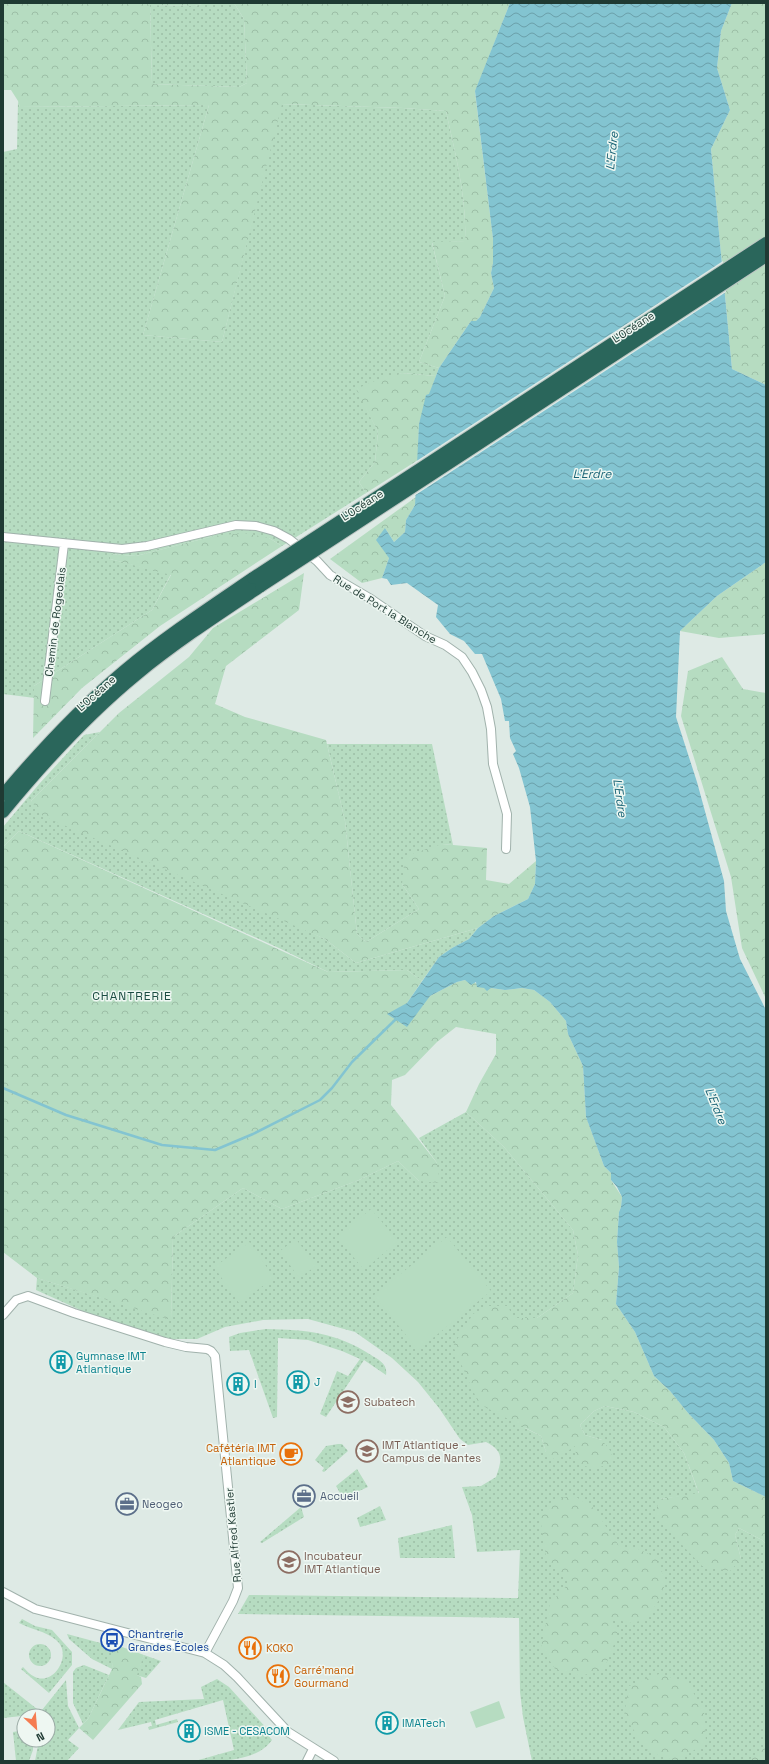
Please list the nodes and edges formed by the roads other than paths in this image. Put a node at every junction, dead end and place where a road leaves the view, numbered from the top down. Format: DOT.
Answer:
graph roads {
  1 [pos="766,243"];
  2 [pos="766,256"];
  3 [pos="3,537"];
  4 [pos="64,544"];
  5 [pos="257,582"];
  6 [pos="45,701"];
  7 [pos="3,795"];
  8 [pos="3,812"];
  9 [pos="506,849"];
  10 [pos="5,1312"];
  11 [pos="3,1592"];
  12 [pos="205,1653"];
  13 [pos="313,1749"];
  14 [pos="308,1761"];
  15 [pos="334,1761"];
  1 -- 5 [label="highway, L’Océane, bridge"];
  2 -- 5 [label="highway, L’Océane, bridge"];
  3 -- 4 [label="street, Rue de Port la Blanche"];
  4 -- 6 [label="street, Chemin de Rogeolais"];
  4 -- 9 [label="street, Rue de Port la Blanche"];
  5 -- 7 [label="highway, L’Océane"];
  5 -- 8 [label="highway, L’Océane"];
  10 -- 12 [label="street, Rue Alfred Kastler"];
  11 -- 12 [label="street"];
  12 -- 13 [label="street"];
  13 -- 14 [label="street"];
  13 -- 15 [label="street"];
}
